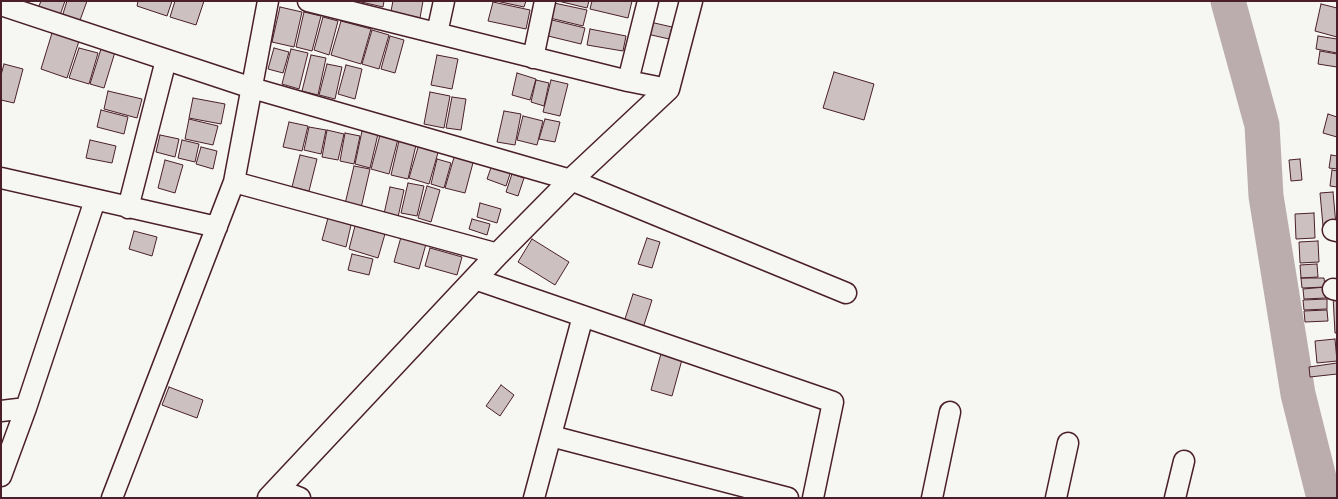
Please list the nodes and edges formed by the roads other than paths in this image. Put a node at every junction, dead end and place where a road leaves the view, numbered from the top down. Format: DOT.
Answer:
graph roads {
  1 [pos="268,1"];
  2 [pos="308,1"];
  3 [pos="444,1"];
  4 [pos="545,1"];
  5 [pos="648,1"];
  6 [pos="691,1"];
  7 [pos="1,6"];
  8 [pos="345,6"];
  9 [pos="437,33"];
  10 [pos="533,58"];
  11 [pos="166,60"];
  12 [pos="628,81"];
  13 [pos="252,88"];
  14 [pos="668,90"];
  15 [pos="1,178"];
  16 [pos="571,180"];
  17 [pos="234,182"];
  18 [pos="95,200"];
  19 [pos="128,208"];
  20 [pos="217,226"];
  21 [pos="498,254"];
  22 [pos="475,279"];
  23 [pos="846,293"];
  24 [pos="583,316"];
  25 [pos="26,408"];
  26 [pos="1,411"];
  27 [pos="950,412"];
  28 [pos="551,436"];
  29 [pos="1068,443"];
  30 [pos="1184,461"];
  31 [pos="1,476"];
  32 [pos="273,493"];
  33 [pos="112,498"];
  34 [pos="300,498"];
  35 [pos="534,498"];
  36 [pos="788,498"];
  37 [pos="813,498"];
  38 [pos="932,498"];
  39 [pos="1056,498"];
  40 [pos="1175,498"];
  1 -- 13 [label="street"];
  2 -- 8 [label="street"];
  3 -- 9 [label="street"];
  4 -- 10 [label="street"];
  5 -- 12 [label="street"];
  6 -- 14 [label="main road"];
  7 -- 11 [label="street"];
  8 -- 9 [label="street"];
  9 -- 10 [label="street"];
  10 -- 12 [label="street"];
  11 -- 13 [label="street"];
  11 -- 19 [label="street"];
  12 -- 14 [label="street"];
  13 -- 16 [label="street"];
  13 -- 17 [label="street"];
  14 -- 16 [label="main road"];
  15 -- 18 [label="street"];
  16 -- 21 [label="main road"];
  16 -- 23 [label="street"];
  17 -- 20 [label="street"];
  17 -- 21 [label="street"];
  18 -- 19 [label="street"];
  18 -- 25 [label="street"];
  19 -- 20 [label="street"];
  20 -- 33 [label="street"];
  21 -- 22 [label="main road"];
  22 -- 24 [label="street"];
  22 -- 32 [label="main road"];
  24 -- 28 [label="street"];
  24 -- 37 [label="street"];
  25 -- 26 [label="street"];
  25 -- 31 [label="street"];
  27 -- 38 [label="street"];
  28 -- 35 [label="street"];
  28 -- 36 [label="street"];
  29 -- 39 [label="street"];
  30 -- 40 [label="street"];
  32 -- 34 [label="street"];
}
